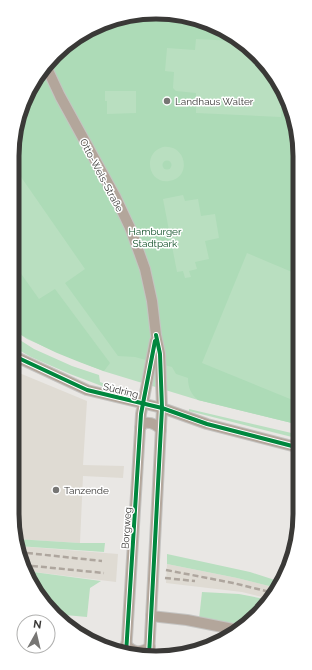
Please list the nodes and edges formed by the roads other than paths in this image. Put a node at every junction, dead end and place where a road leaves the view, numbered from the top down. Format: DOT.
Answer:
graph roads {
  1 [pos="48,71"];
  2 [pos="156,335"];
  3 [pos="19,358"];
  4 [pos="142,403"];
  5 [pos="162,408"];
  6 [pos="140,428"];
  7 [pos="161,430"];
  8 [pos="293,446"];
  9 [pos="151,616"];
  10 [pos="231,629"];
  11 [pos="126,647"];
  12 [pos="149,651"];
  1 -- 2 [label="street, Otto-Wels-Straße"];
  2 -- 4 [label="street, Otto-Wels-Straße"];
  2 -- 5 [label="street, Otto-Wels-Straße"];
  3 -- 4 [label="street, Südring"];
  4 -- 5 [label="street, Südring"];
  4 -- 6 [label="street, Borgweg"];
  5 -- 7 [label="street, Borgweg"];
  5 -- 8 [label="street, Südring"];
  6 -- 7 [label="street"];
  6 -- 11 [label="street, Borgweg"];
  7 -- 9 [label="street, Borgweg"];
  9 -- 10 [label="street"];
  9 -- 12 [label="street, Borgweg"];
}
